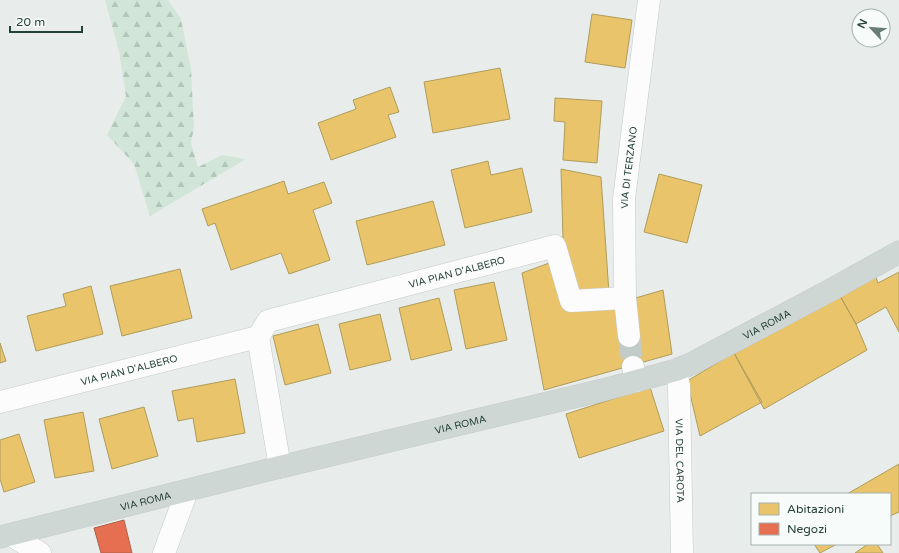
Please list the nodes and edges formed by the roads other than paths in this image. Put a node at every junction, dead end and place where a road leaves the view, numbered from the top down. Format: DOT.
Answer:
graph roads {
  1 [pos="649,0"];
  2 [pos="899,252"];
  3 [pos="625,298"];
  4 [pos="629,336"];
  5 [pos="258,337"];
  6 [pos="676,370"];
  7 [pos="0,402"];
  8 [pos="280,467"];
  9 [pos="187,491"];
  10 [pos="5,536"];
  11 [pos="40,553"];
  12 [pos="164,553"];
  13 [pos="682,553"];
  1 -- 3 [label="street, VIA DI TERZANO"];
  2 -- 6 [label="main road, VIA ROMA"];
  3 -- 4 [label="street, VIA DI TERZANO"];
  3 -- 5 [label="street, VIA PIAN D'ALBERO"];
  5 -- 7 [label="street, VIA PIAN D'ALBERO"];
  5 -- 8 [label="street"];
  6 -- 8 [label="main road, VIA ROMA"];
  6 -- 13 [label="street, VIA DEL CAROTA"];
  8 -- 9 [label="main road, VIA ROMA"];
  9 -- 10 [label="main road, VIA ROMA"];
  9 -- 12 [label="street"];
  10 -- 11 [label="street"];
}
